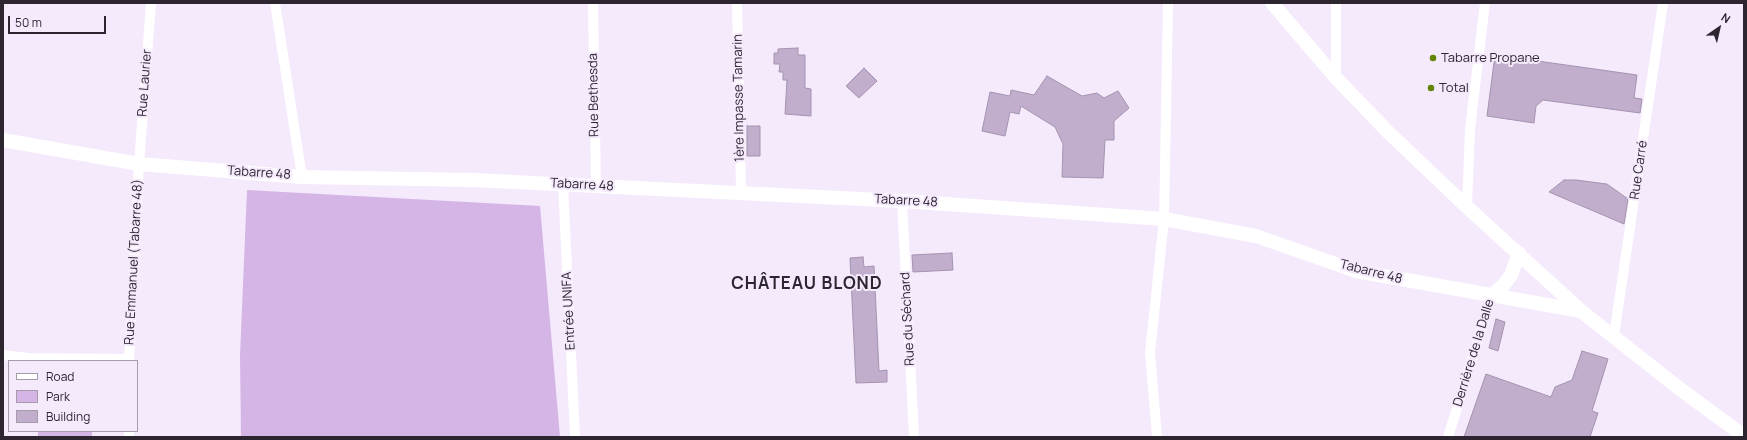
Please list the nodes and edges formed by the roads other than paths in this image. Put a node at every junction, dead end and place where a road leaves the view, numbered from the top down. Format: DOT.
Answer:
graph roads {
  1 [pos="151,3"];
  2 [pos="275,3"];
  3 [pos="593,3"];
  4 [pos="737,3"];
  5 [pos="1168,3"];
  6 [pos="1272,3"];
  7 [pos="1336,3"];
  8 [pos="1485,3"];
  9 [pos="1663,3"];
  10 [pos="1336,78"];
  11 [pos="3,140"];
  12 [pos="139,164"];
  13 [pos="302,177"];
  14 [pos="563,184"];
  15 [pos="596,186"];
  16 [pos="741,193"];
  17 [pos="902,201"];
  18 [pos="1467,207"];
  19 [pos="1164,219"];
  20 [pos="1519,253"];
  21 [pos="1492,295"];
  22 [pos="1581,311"];
  23 [pos="1614,336"];
  24 [pos="3,355"];
  25 [pos="129,360"];
  26 [pos="1744,436"];
  27 [pos="575,437"];
  28 [pos="914,437"];
  29 [pos="1157,437"];
  30 [pos="1448,437"];
  1 -- 12 [label="street, Rue Laurier"];
  2 -- 13 [label="street"];
  3 -- 15 [label="street, Rue Bethesda"];
  4 -- 16 [label="street, 1ère Impasse Tamarin"];
  5 -- 19 [label="street"];
  6 -- 10 [label="street"];
  7 -- 10 [label="street"];
  8 -- 18 [label="street"];
  9 -- 23 [label="street, Rue Carré"];
  10 -- 18 [label="street"];
  11 -- 12 [label="street, Tabarre 48"];
  12 -- 13 [label="street, Tabarre 48"];
  12 -- 25 [label="street, Rue Emmanuel (Tabarre 48)"];
  13 -- 14 [label="street, Tabarre 48"];
  14 -- 15 [label="street, Tabarre 48"];
  14 -- 27 [label="street, Entrée UNIFA"];
  15 -- 16 [label="street, Tabarre 48"];
  16 -- 17 [label="street, Tabarre 48"];
  17 -- 19 [label="street, Tabarre 48"];
  17 -- 28 [label="street, Rue du Séchard"];
  18 -- 20 [label="street"];
  19 -- 21 [label="street, Tabarre 48"];
  19 -- 29 [label="street"];
  20 -- 21 [label="street, Derrière de la Dalle"];
  20 -- 22 [label="street"];
  21 -- 22 [label="street, Tabarre 48"];
  21 -- 30 [label="street, Derrière de la Dalle"];
  22 -- 23 [label="street"];
  23 -- 26 [label="street"];
  24 -- 25 [label="street"];
}
